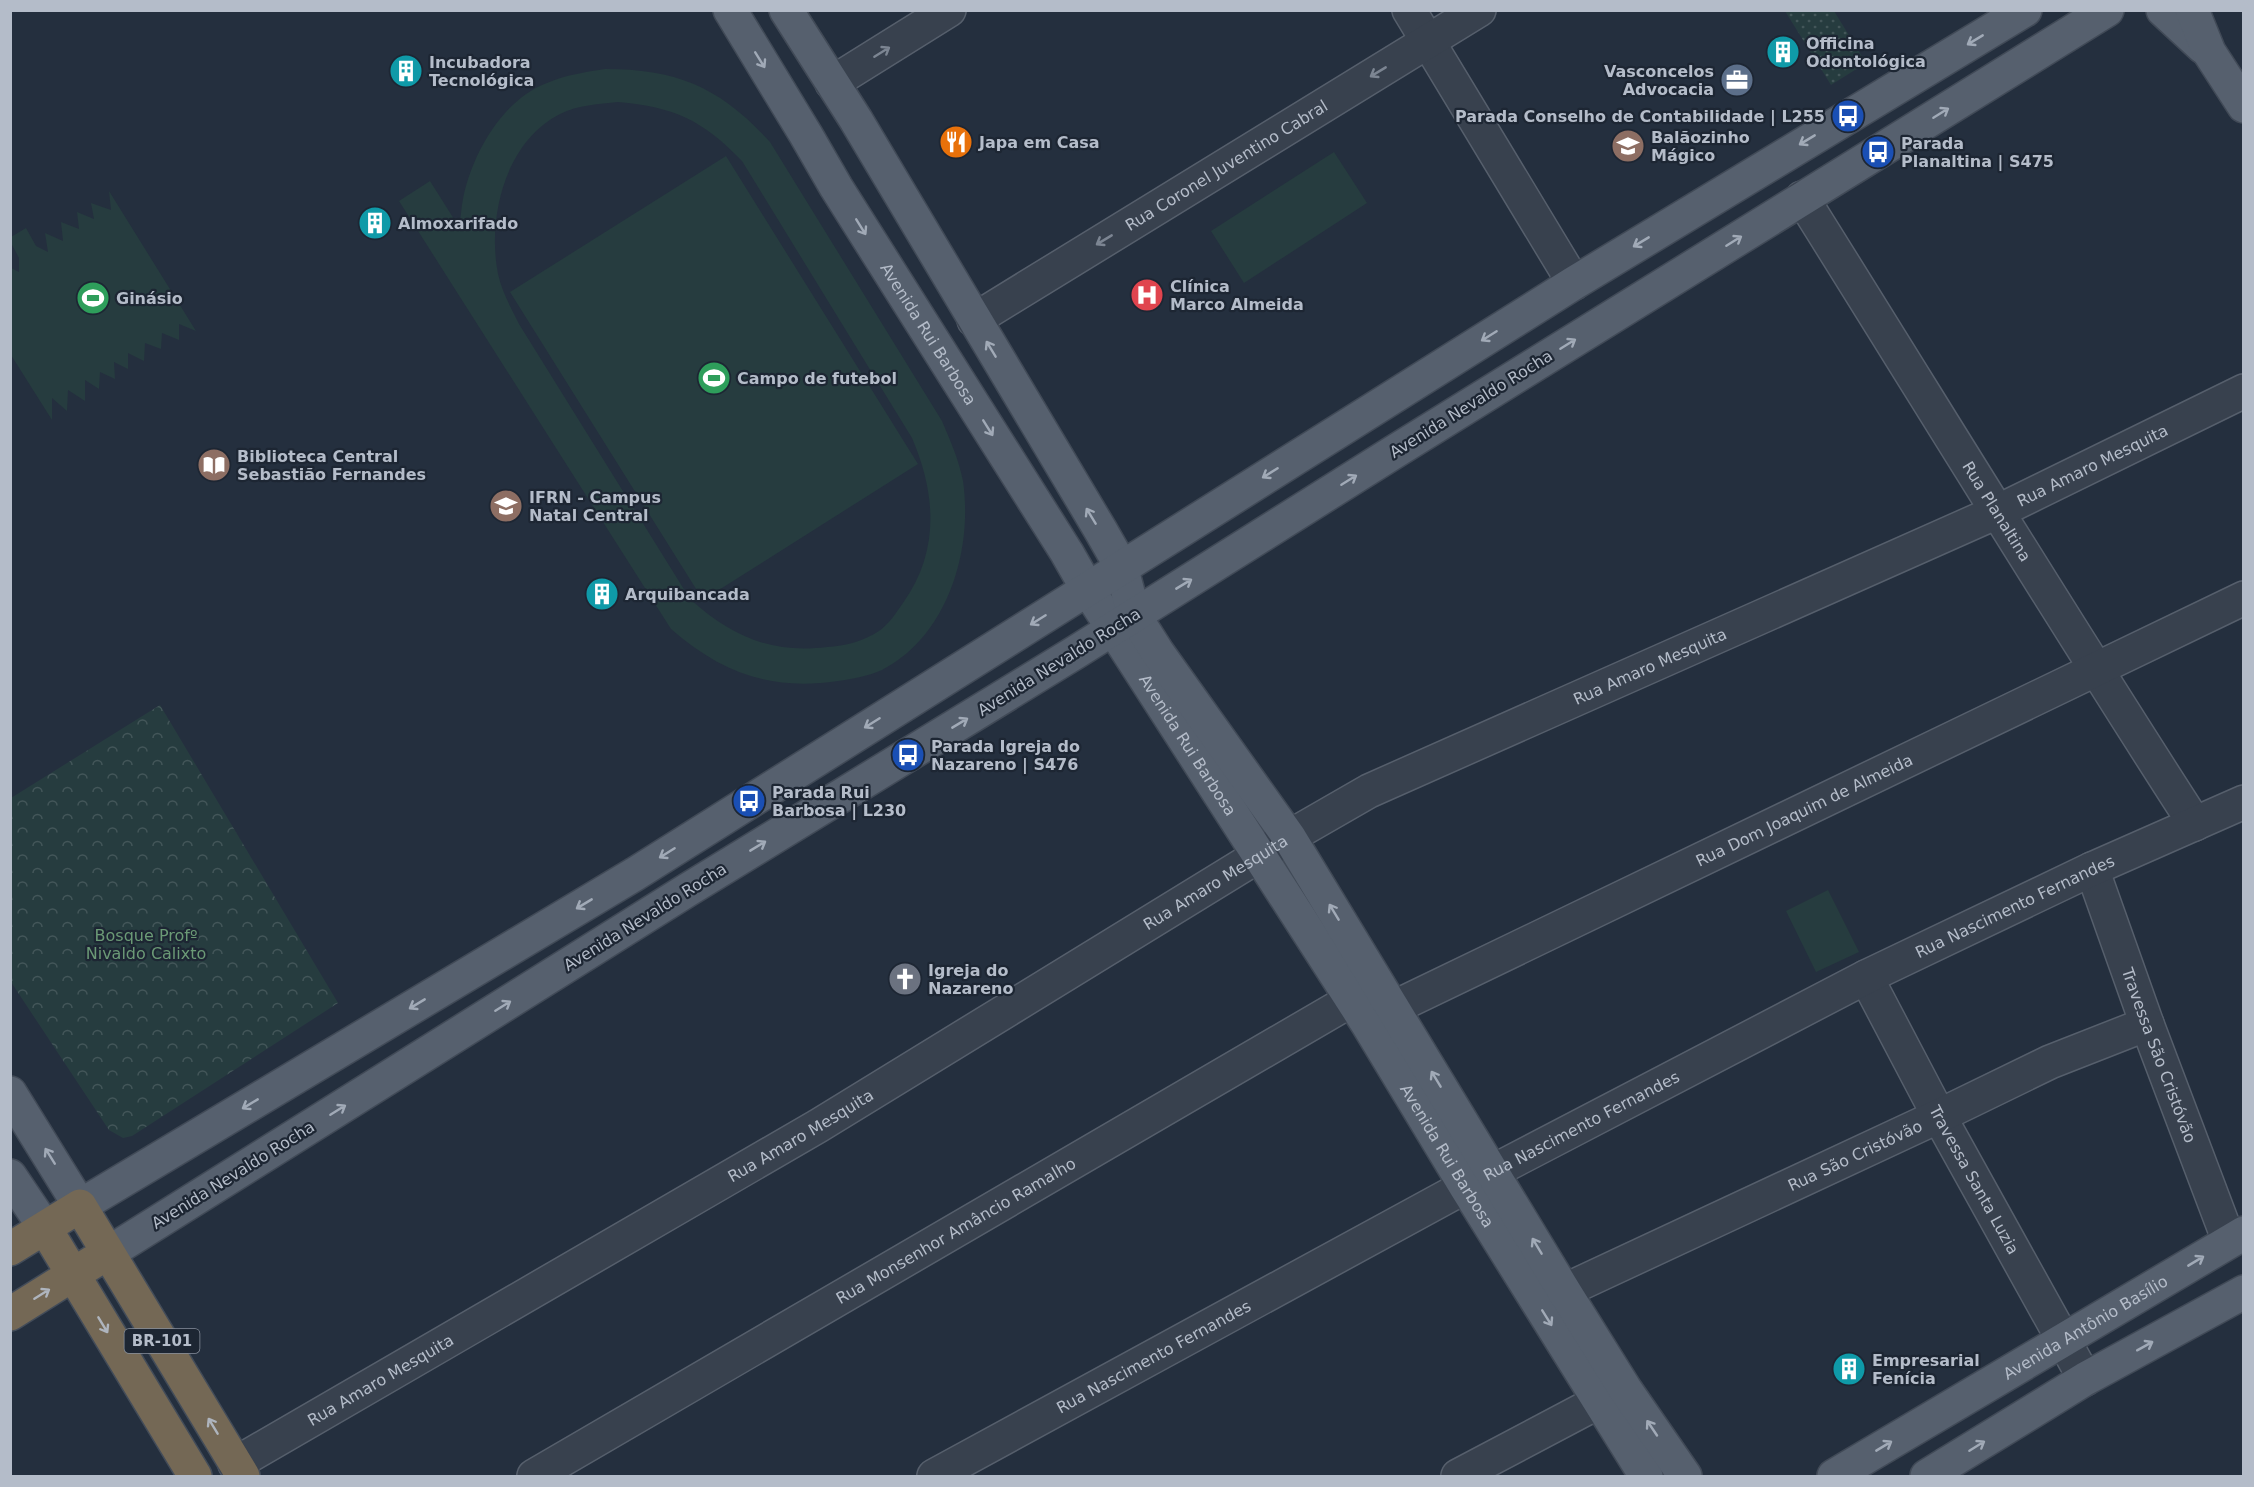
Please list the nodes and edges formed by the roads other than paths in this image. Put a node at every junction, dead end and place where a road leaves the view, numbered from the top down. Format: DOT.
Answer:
graph roads {
  1 [pos="729,10"];
  2 [pos="786,10"];
  3 [pos="949,10"];
  4 [pos="1408,10"];
  5 [pos="1479,10"];
  6 [pos="2025,10"];
  7 [pos="2107,10"];
  8 [pos="2163,10"];
  9 [pos="2192,10"];
  10 [pos="1428,42"];
  11 [pos="2208,52"];
  12 [pos="832,83"];
  13 [pos="2244,106"];
  14 [pos="856,120"];
  15 [pos="806,135"];
  16 [pos="884,167"];
  17 [pos="836,187"];
  18 [pos="1802,198"];
  19 [pos="1574,282"];
  20 [pos="974,320"];
  21 [pos="2244,391"];
  22 [pos="1999,511"];
  23 [pos="1121,567"];
  24 [pos="1087,588"];
  25 [pos="2244,598"];
  26 [pos="1123,622"];
  27 [pos="2095,669"];
  28 [pos="2244,802"];
  29 [pos="2195,824"];
  30 [pos="1288,837"];
  31 [pos="1260,856"];
  32 [pos="2092,869"];
  33 [pos="1866,977"];
  34 [pos="1373,1004"];
  35 [pos="2147,1024"];
  36 [pos="10,1093"];
  37 [pos="1939,1116"];
  38 [pos="10,1176"];
  39 [pos="1479,1179"];
  40 [pos="80,1206"];
  41 [pos="45,1228"];
  42 [pos="2236,1237"];
  43 [pos="10,1249"];
  44 [pos="110,1252"];
  45 [pos="73,1274"];
  46 [pos="1564,1291"];
  47 [pos="2244,1292"];
  48 [pos="10,1314"];
  49 [pos="2062,1340"];
  50 [pos="2085,1379"];
  51 [pos="1598,1402"];
  52 [pos="239,1470"];
  53 [pos="195,1476"];
  54 [pos="534,1476"];
  55 [pos="934,1476"];
  56 [pos="1458,1476"];
  57 [pos="1647,1476"];
  58 [pos="1685,1476"];
  59 [pos="1834,1476"];
  60 [pos="1927,1476"];
  1 -- 15 [label="main road, Avenida Rui Barbosa, one-way"];
  2 -- 12 [label="main road, Avenida Rui Barbosa"];
  12 -- 3 [label="street, one-way"];
  4 -- 10 [label="street"];
  5 -- 10 [label="street, Rua Coronel Juventino Cabral"];
  6 -- 19 [label="main road, one-way"];
  18 -- 7 [label="main road, Avenida Nevaldo Rocha, one-way"];
  8 -- 11 [label="main road"];
  9 -- 11 [label="main road"];
  10 -- 19 [label="street"];
  10 -- 20 [label="street, Rua Coronel Juventino Cabral, one-way"];
  11 -- 13 [label="main road"];
  12 -- 14 [label="main road, Avenida Rui Barbosa"];
  14 -- 15 [label="main road"];
  14 -- 16 [label="main road, Avenida Rui Barbosa"];
  15 -- 17 [label="main road, Avenida Rui Barbosa"];
  16 -- 17 [label="main road"];
  16 -- 20 [label="main road, Avenida Rui Barbosa"];
  17 -- 24 [label="main road, Avenida Rui Barbosa, one-way"];
  18 -- 22 [label="street, Rua Planaltina"];
  26 -- 18 [label="main road, Avenida Nevaldo Rocha, one-way"];
  19 -- 23 [label="main road, one-way"];
  23 -- 20 [label="main road, Avenida Rui Barbosa, one-way"];
  21 -- 22 [label="street, Rua Amaro Mesquita"];
  22 -- 27 [label="street, Rua Planaltina"];
  22 -- 30 [label="street, Rua Amaro Mesquita"];
  23 -- 24 [label="main road"];
  23 -- 26 [label="main road, Avenida Rui Barbosa"];
  24 -- 26 [label="main road, Avenida Rui Barbosa"];
  24 -- 40 [label="main road, one-way"];
  25 -- 27 [label="street, Rua Dom Joaquim de Almeida"];
  26 -- 30 [label="main road, Avenida Rui Barbosa"];
  26 -- 31 [label="main road, Avenida Rui Barbosa"];
  44 -- 26 [label="main road, Avenida Nevaldo Rocha, one-way"];
  27 -- 29 [label="street, Rua Planaltina"];
  27 -- 34 [label="street, Rua Dom Joaquim de Almeida"];
  28 -- 29 [label="street, Rua Nascimento Fernandes"];
  29 -- 32 [label="street, Rua Nascimento Fernandes"];
  30 -- 31 [label="street, Rua Amaro Mesquita"];
  34 -- 30 [label="main road, Avenida Rui Barbosa, one-way"];
  31 -- 34 [label="main road, Avenida Rui Barbosa"];
  31 -- 52 [label="street, Rua Amaro Mesquita"];
  32 -- 33 [label="street, Rua Nascimento Fernandes"];
  32 -- 35 [label="street, Travessa São Cristóvão"];
  33 -- 37 [label="street, Travessa Santa Luzia"];
  33 -- 39 [label="street, Rua Nascimento Fernandes"];
  34 -- 39 [label="main road, Avenida Rui Barbosa"];
  34 -- 54 [label="street, Rua Monsenhor Amâncio Ramalho"];
  35 -- 37 [label="street, Rua São Cristóvão"];
  35 -- 42 [label="street, Travessa São Cristóvão"];
  40 -- 36 [label="main road, one-way"];
  37 -- 46 [label="street, Rua São Cristóvão"];
  37 -- 49 [label="street, Travessa Santa Luzia"];
  38 -- 41 [label="main road"];
  46 -- 39 [label="main road, Avenida Rui Barbosa, one-way"];
  39 -- 51 [label="main road, Avenida Rui Barbosa, one-way"];
  39 -- 55 [label="street, Rua Nascimento Fernandes"];
  40 -- 41 [label="highway"];
  40 -- 44 [label="highway, BR-101"];
  41 -- 43 [label="highway"];
  41 -- 45 [label="highway, BR-101"];
  49 -- 42 [label="main road, Avenida Antônio Basílio, one-way"];
  44 -- 45 [label="highway, Avenida Nevaldo Rocha"];
  52 -- 44 [label="highway, BR-101, one-way"];
  48 -- 45 [label="highway, Avenida Nevaldo Rocha, one-way"];
  45 -- 53 [label="highway, BR-101, one-way"];
  58 -- 46 [label="main road, Avenida Rui Barbosa, one-way"];
  50 -- 47 [label="main road, one-way"];
  49 -- 50 [label="street, Travessa Santa Luzia"];
  59 -- 49 [label="main road, Avenida Antônio Basílio, one-way"];
  60 -- 50 [label="main road, one-way"];
  51 -- 56 [label="street"];
  51 -- 57 [label="main road, Avenida Rui Barbosa"];
}
